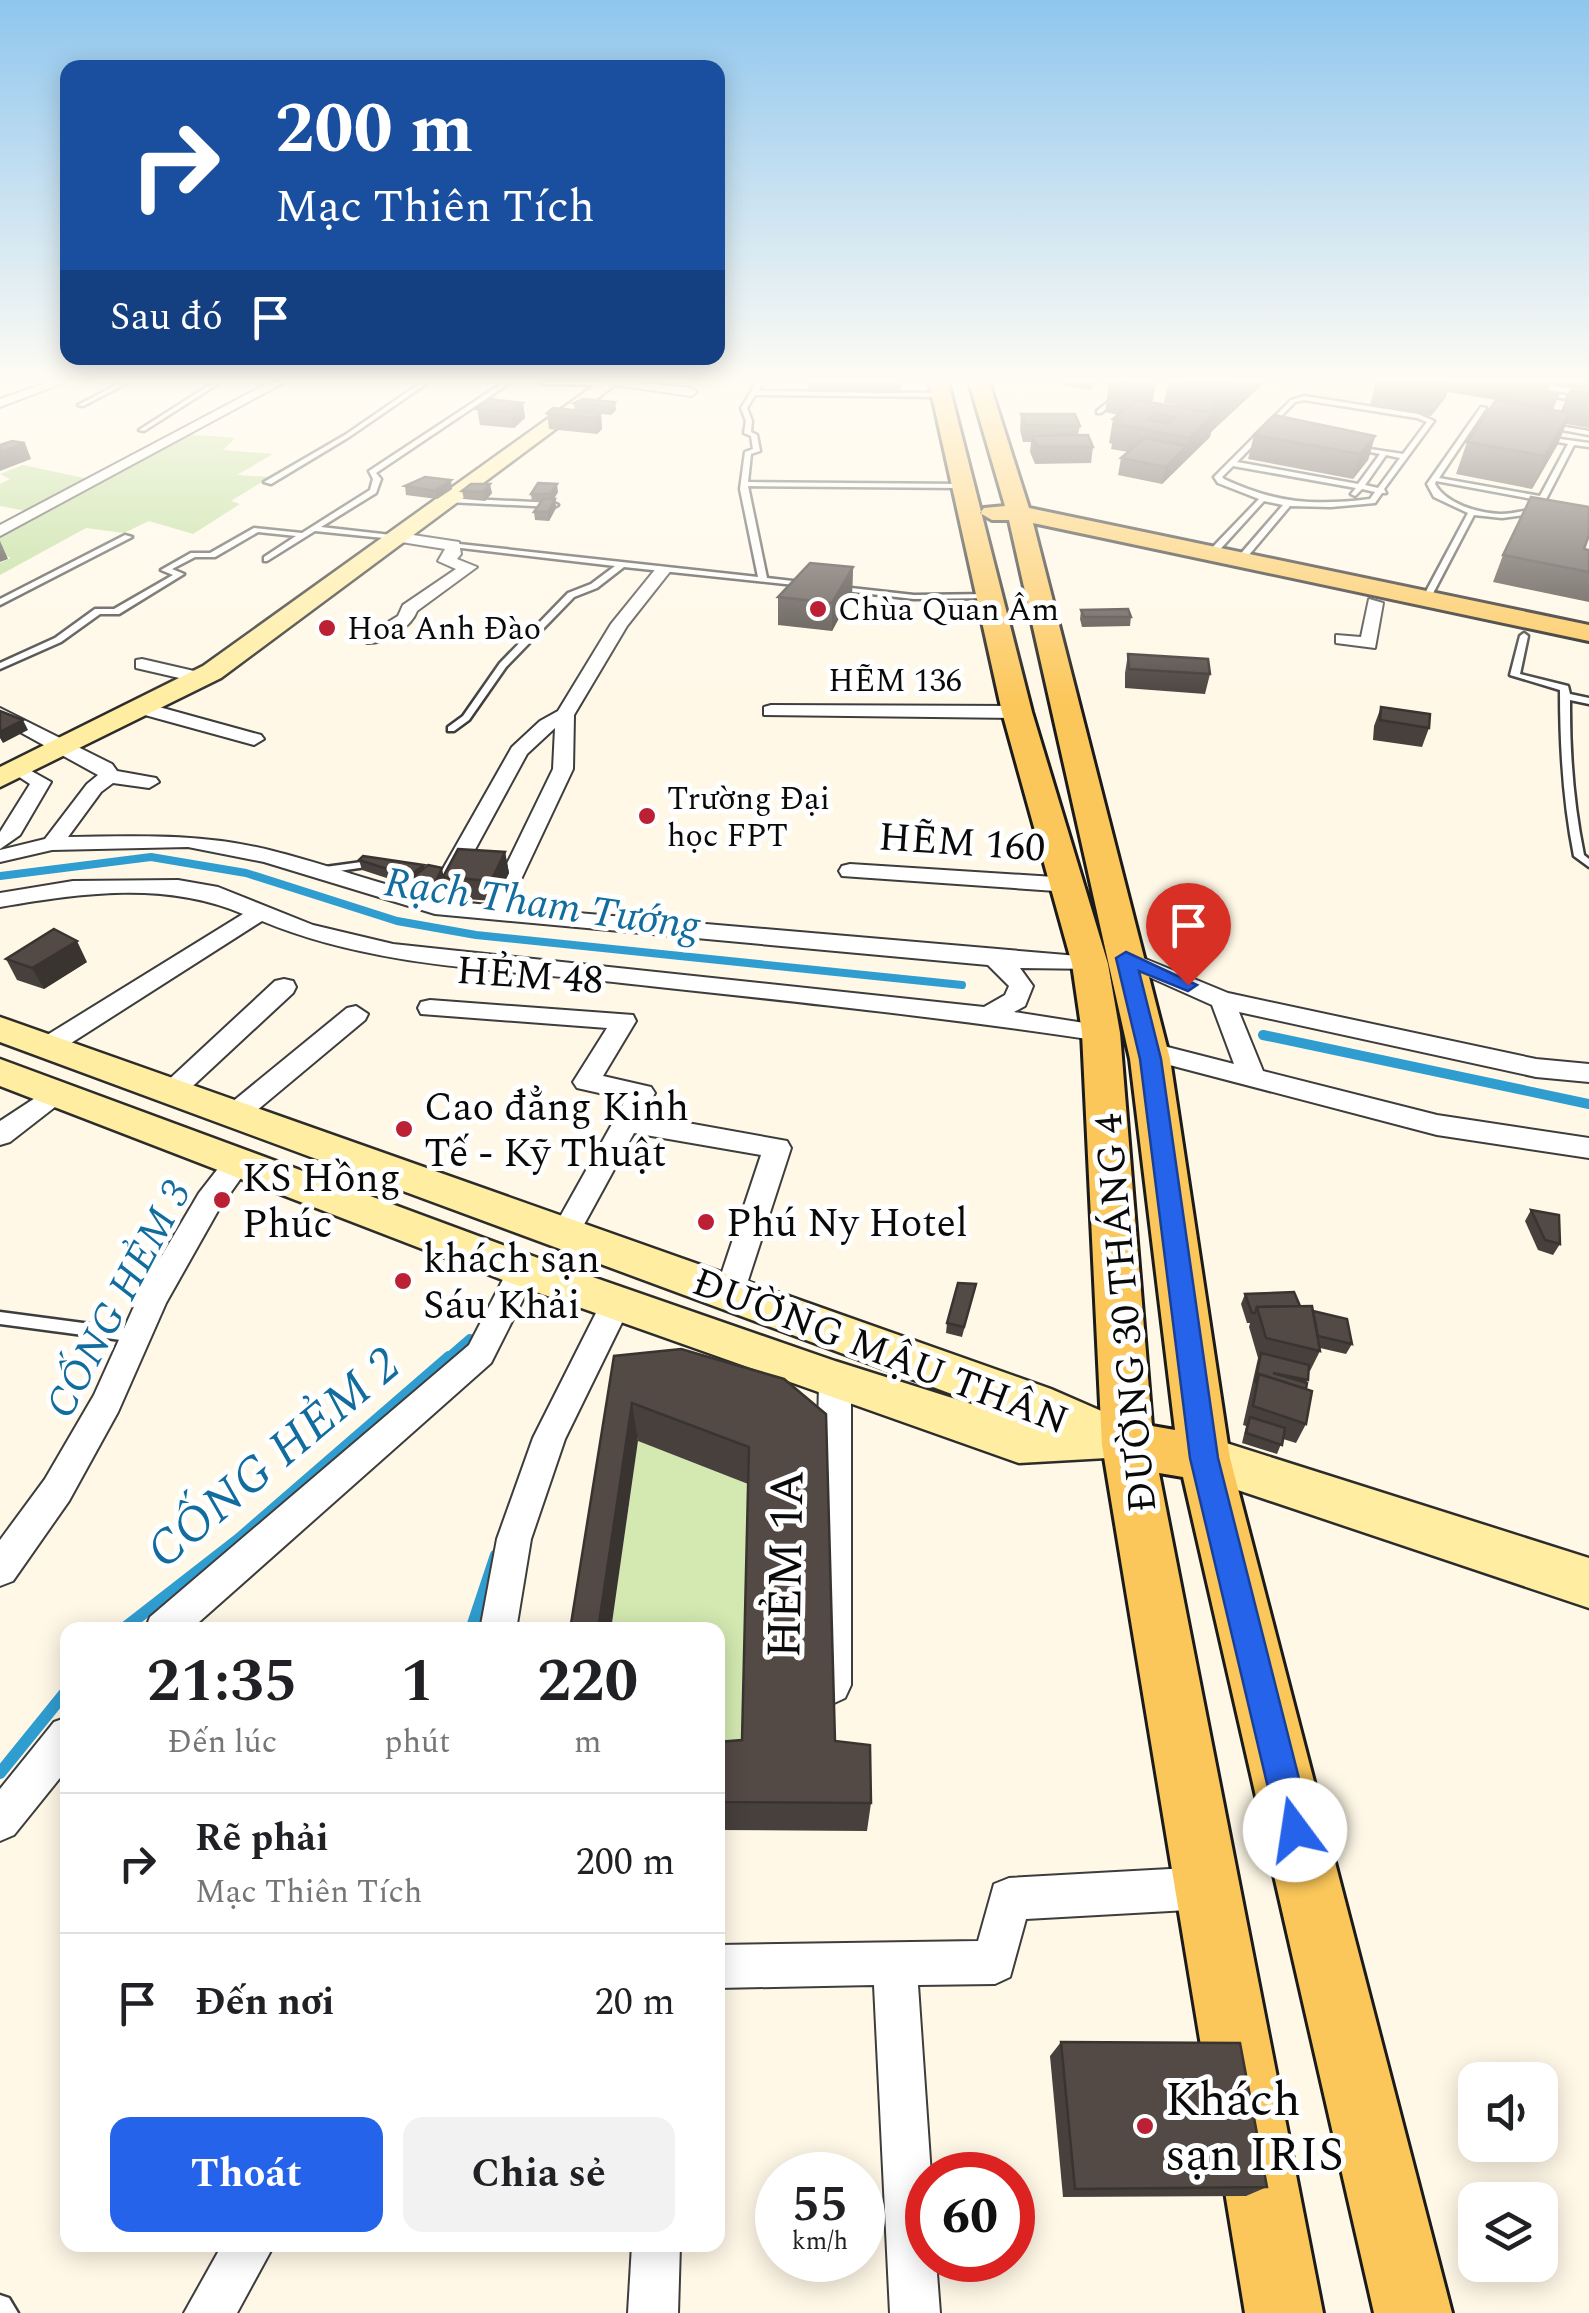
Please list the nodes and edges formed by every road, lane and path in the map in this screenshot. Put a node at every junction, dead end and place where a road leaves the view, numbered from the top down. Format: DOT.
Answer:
graph roads {
  1 [pos="77,490"];
  2 [pos="374,490"];
  3 [pos="464,490"];
  4 [pos="746,490"];
  5 [pos="963,490"];
  6 [pos="1011,490"];
  7 [pos="1239,490"];
  8 [pos="1358,490"];
  9 [pos="1377,490"];
  10 [pos="1432,490"];
  11 [pos="1491,490"];
  12 [pos="1548,490"];
  13 [pos="1383,491"];
  14 [pos="450,500"];
  15 [pos="1543,500"];
  16 [pos="1261,501"];
  17 [pos="1349,502"];
  18 [pos="555,505"];
  19 [pos="1558,505"];
  20 [pos="1286,506"];
  21 [pos="1472,512"];
  22 [pos="970,522"];
  23 [pos="1020,522"];
  24 [pos="317,529"];
  25 [pos="0,531"];
  26 [pos="303,536"];
  27 [pos="128,537"];
  28 [pos="400,538"];
  29 [pos="453,545"];
  30 [pos="1211,554"];
  31 [pos="266,559"];
  32 [pos="1240,560"];
  33 [pos="622,564"];
  34 [pos="664,569"];
  35 [pos="763,580"];
  36 [pos="990,596"];
  37 [pos="1426,600"];
  38 [pos="0,602"];
  39 [pos="1375,603"];
  40 [pos="1589,633"];
  41 [pos="1524,636"];
  42 [pos="373,639"];
  43 [pos="1342,639"];
  44 [pos="1589,650"];
  45 [pos="142,664"];
  46 [pos="0,666"];
  47 [pos="201,678"];
  48 [pos="1564,696"];
  49 [pos="1589,701"];
  50 [pos="141,708"];
  51 [pos="772,711"];
  52 [pos="1018,712"];
  53 [pos="0,714"];
  54 [pos="565,714"];
  55 [pos="451,729"];
  56 [pos="254,739"];
  57 [pos="65,744"];
  58 [pos="11,765"];
  59 [pos="109,776"];
  60 [pos="149,782"];
  61 [pos="0,843"];
  62 [pos="52,844"];
  63 [pos="0,856"];
  64 [pos="386,864"];
  65 [pos="1589,864"];
  66 [pos="850,871"];
  67 [pos="318,872"];
  68 [pos="443,873"];
  69 [pos="1070,885"];
  70 [pos="0,900"];
  71 [pos="260,912"];
  72 [pos="494,912"];
  73 [pos="992,958"];
  74 [pos="1108,961"];
  75 [pos="284,988"];
  76 [pos="1222,1000"];
  77 [pos="430,1008"];
  78 [pos="356,1014"];
  79 [pos="988,1016"];
  80 [pos="0,1029"];
  81 [pos="1101,1033"];
  82 [pos="48,1046"];
  83 [pos="1148,1051"];
  84 [pos="0,1072"];
  85 [pos="1589,1073"];
  86 [pos="1252,1076"];
  87 [pos="172,1091"];
  88 [pos="55,1094"];
  89 [pos="236,1114"];
  90 [pos="628,1122"];
  91 [pos="0,1135"];
  92 [pos="1589,1148"];
  93 [pos="237,1164"];
  94 [pos="565,1233"];
  95 [pos="523,1270"];
  96 [pos="750,1300"];
  97 [pos="616,1304"];
  98 [pos="0,1318"];
  99 [pos="136,1336"];
  100 [pos="749,1351"];
  101 [pos="836,1381"];
  102 [pos="1118,1442"];
  103 [pos="1204,1458"];
  104 [pos="0,1570"];
  105 [pos="1589,1583"];
  106 [pos="171,1622"];
  107 [pos="499,1622"];
  108 [pos="832,1728"];
  109 [pos="60,1746"];
  110 [pos="0,1820"];
  111 [pos="1206,1888"];
  112 [pos="895,1963"];
  113 [pos="725,1966"];
  114 [pos="246,2252"];
  115 [pos="656,2252"];
  116 [pos="0,2307"];
  117 [pos="5,2313"];
  118 [pos="209,2313"];
  119 [pos="654,2313"];
  120 [pos="915,2313"];
  121 [pos="1284,2313"];
  122 [pos="1413,2313"];
  1 -- 25 [label="street"];
  2 -- 24 [label="lane"];
  3 -- 14 [label="main road"];
  4 -- 35 [label="lane"];
  5 -- 22 [label="main road, ĐƯỜNG 30 THÁNG 4"];
  6 -- 23 [label="main road, ĐƯỜNG 30 THÁNG 4"];
  7 -- 16 [label="lane"];
  8 -- 17 [label="lane"];
  9 -- 13 [label="lane"];
  10 -- 21 [label="lane"];
  11 -- 15 [label="lane"];
  12 -- 15 [label="lane"];
  13 -- 17 [label="lane"];
  14 -- 18 [label="lane"];
  14 -- 28 [label="main road"];
  15 -- 19 [label="lane"];
  15 -- 21 [label="lane"];
  16 -- 20 [label="lane"];
  16 -- 30 [label="lane"];
  17 -- 20 [label="lane"];
  20 -- 32 [label="lane"];
  21 -- 37 [label="lane"];
  22 -- 23 [label="main road"];
  22 -- 36 [label="main road, ĐƯỜNG 30 THÁNG 4"];
  23 -- 30 [label="main road"];
  23 -- 39 [label="main road"];
  23 -- 74 [label="main road, ĐƯỜNG 30 THÁNG 4"];
  24 -- 26 [label="lane"];
  24 -- 28 [label="lane"];
  26 -- 31 [label="lane"];
  26 -- 46 [label="lane"];
  27 -- 38 [label="lane"];
  28 -- 29 [label="street"];
  28 -- 47 [label="main road"];
  29 -- 33 [label="lane"];
  29 -- 42 [label="street"];
  30 -- 32 [label="main road"];
  32 -- 37 [label="main road"];
  33 -- 34 [label="lane"];
  33 -- 55 [label="lane"];
  34 -- 35 [label="lane"];
  34 -- 54 [label="street"];
  35 -- 36 [label="lane"];
  36 -- 52 [label="main road, ĐƯỜNG 30 THÁNG 4"];
  37 -- 40 [label="main road"];
  39 -- 41 [label="main road"];
  39 -- 43 [label="street"];
  41 -- 44 [label="main road"];
  41 -- 48 [label="lane"];
  45 -- 47 [label="street"];
  47 -- 50 [label="main road"];
  48 -- 49 [label="lane"];
  48 -- 65 [label="lane"];
  50 -- 56 [label="street"];
  50 -- 57 [label="main road"];
  51 -- 52 [label="street, HẼM 136"];
  52 -- 69 [label="main road, ĐƯỜNG 30 THÁNG 4"];
  53 -- 57 [label="street"];
  54 -- 68 [label="street"];
  54 -- 72 [label="street"];
  57 -- 58 [label="main road"];
  57 -- 59 [label="street"];
  58 -- 61 [label="street"];
  59 -- 60 [label="street"];
  59 -- 62 [label="street"];
  62 -- 63 [label="street"];
  62 -- 67 [label="street"];
  64 -- 67 [label="lane"];
  66 -- 69 [label="street, HẼM 160"];
  67 -- 72 [label="street"];
  69 -- 74 [label="main road, ĐƯỜNG 30 THÁNG 4"];
  70 -- 71 [label="street"];
  71 -- 79 [label="street"];
  71 -- 82 [label="street"];
  72 -- 73 [label="street"];
  73 -- 74 [label="street"];
  73 -- 79 [label="street"];
  74 -- 76 [label="street"];
  74 -- 81 [label="main road, ĐƯỜNG 30 THÁNG 4"];
  74 -- 83 [label="main road, ĐƯỜNG 30 THÁNG 4"];
  75 -- 87 [label="street"];
  76 -- 85 [label="street"];
  76 -- 86 [label="street"];
  77 -- 90 [label="street, HẺM 48"];
  78 -- 89 [label="street"];
  79 -- 81 [label="street"];
  80 -- 82 [label="main road, ĐƯỜNG MẬU THÂN"];
  81 -- 102 [label="main road, ĐƯỜNG 30 THÁNG 4"];
  82 -- 87 [label="main road, ĐƯỜNG MẬU THÂN"];
  83 -- 86 [label="street"];
  83 -- 103 [label="main road, ĐƯỜNG 30 THÁNG 4"];
  84 -- 88 [label="main road, ĐƯỜNG MẬU THÂN"];
  86 -- 92 [label="street"];
  87 -- 89 [label="main road, ĐƯỜNG MẬU THÂN"];
  88 -- 91 [label="street"];
  88 -- 93 [label="main road, ĐƯỜNG MẬU THÂN"];
  89 -- 94 [label="main road, ĐƯỜNG MẬU THÂN"];
  90 -- 94 [label="street"];
  90 -- 96 [label="street"];
  93 -- 95 [label="main road, ĐƯỜNG MẬU THÂN"];
  93 -- 99 [label="street"];
  94 -- 96 [label="main road, ĐƯỜNG MẬU THÂN"];
  95 -- 97 [label="main road, ĐƯỜNG MẬU THÂN"];
  95 -- 106 [label="street"];
  96 -- 100 [label="main road"];
  96 -- 102 [label="main road, ĐƯỜNG MẬU THÂN"];
  97 -- 100 [label="main road, ĐƯỜNG MẬU THÂN"];
  97 -- 107 [label="street"];
  98 -- 99 [label="lane"];
  99 -- 104 [label="street"];
  100 -- 101 [label="main road, ĐƯỜNG MẬU THÂN"];
  101 -- 102 [label="main road, ĐƯỜNG MẬU THÂN"];
  101 -- 108 [label="street, HẺM 1A"];
  102 -- 103 [label="main road"];
  102 -- 111 [label="main road, ĐƯỜNG 30 THÁNG 4"];
  103 -- 105 [label="main road"];
  103 -- 122 [label="main road, ĐƯỜNG 30 THÁNG 4"];
  109 -- 110 [label="street"];
  111 -- 112 [label="street"];
  111 -- 121 [label="main road, ĐƯỜNG 30 THÁNG 4"];
  112 -- 113 [label="street"];
  112 -- 120 [label="street"];
  114 -- 118 [label="street"];
  115 -- 119 [label="street"];
  116 -- 117 [label="lane"];
}
